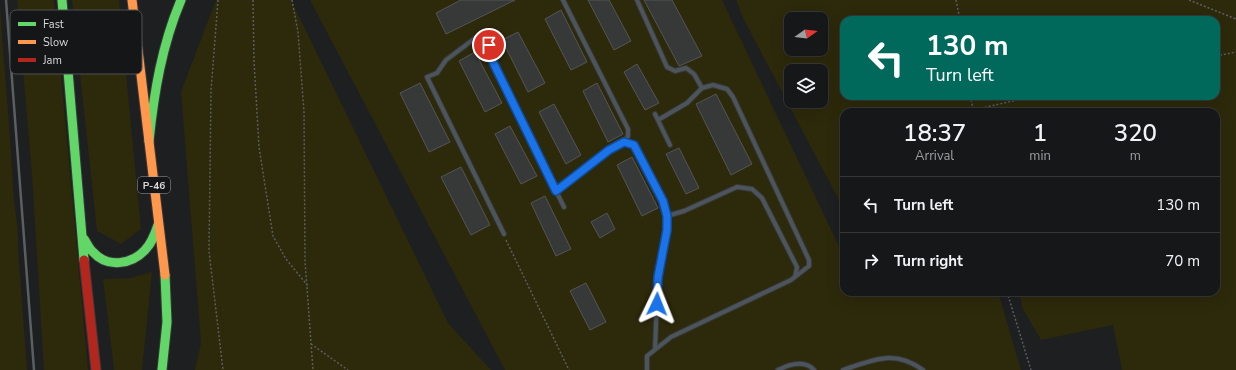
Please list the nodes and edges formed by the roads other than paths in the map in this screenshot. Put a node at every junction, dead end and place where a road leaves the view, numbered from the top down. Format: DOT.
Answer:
graph roads {
  1 [pos="62,0"];
  2 [pos="132,0"];
  3 [pos="181,0"];
  4 [pos="564,0"];
  5 [pos="637,0"];
  6 [pos="63,10"];
  7 [pos="133,10"];
  8 [pos="68,74"];
  9 [pos="141,74"];
  10 [pos="702,88"];
  11 [pos="655,114"];
  12 [pos="658,120"];
  13 [pos="149,141"];
  14 [pos="624,142"];
  15 [pos="670,145"];
  16 [pos="556,191"];
  17 [pos="564,207"];
  18 [pos="667,216"];
  19 [pos="159,219"];
  20 [pos="81,230"];
  21 [pos="504,234"];
  22 [pos="795,277"];
  23 [pos="655,350"];
  24 [pos="96,370"];
  25 [pos="162,370"];
  26 [pos="647,370"];
  27 [pos="778,370"];
  28 [pos="814,370"];
  29 [pos="843,370"];
  30 [pos="923,370"];
  1 -- 6 [label="main road"];
  2 -- 7 [label="main road, Р-46"];
  3 -- 13 [label="main road"];
  4 -- 14 [label="lane"];
  5 -- 10 [label="lane"];
  8 -- 20 [label="main road"];
  9 -- 13 [label="main road, Р-46"];
  10 -- 12 [label="lane"];
  10 -- 22 [label="lane"];
  11 -- 12 [label="lane"];
  12 -- 15 [label="lane"];
  13 -- 19 [label="main road, Р-46"];
  14 -- 16 [label="lane"];
  14 -- 18 [label="lane"];
  16 -- 17 [label="lane"];
  16 -- 21 [label="lane"];
  18 -- 22 [label="lane"];
  18 -- 23 [label="lane"];
  19 -- 20 [label="main road"];
  19 -- 25 [label="main road, Р-46"];
  20 -- 24 [label="main road"];
  22 -- 23 [label="lane"];
  23 -- 26 [label="lane"];
  27 -- 28 [label="lane"];
  29 -- 30 [label="lane"];
}
